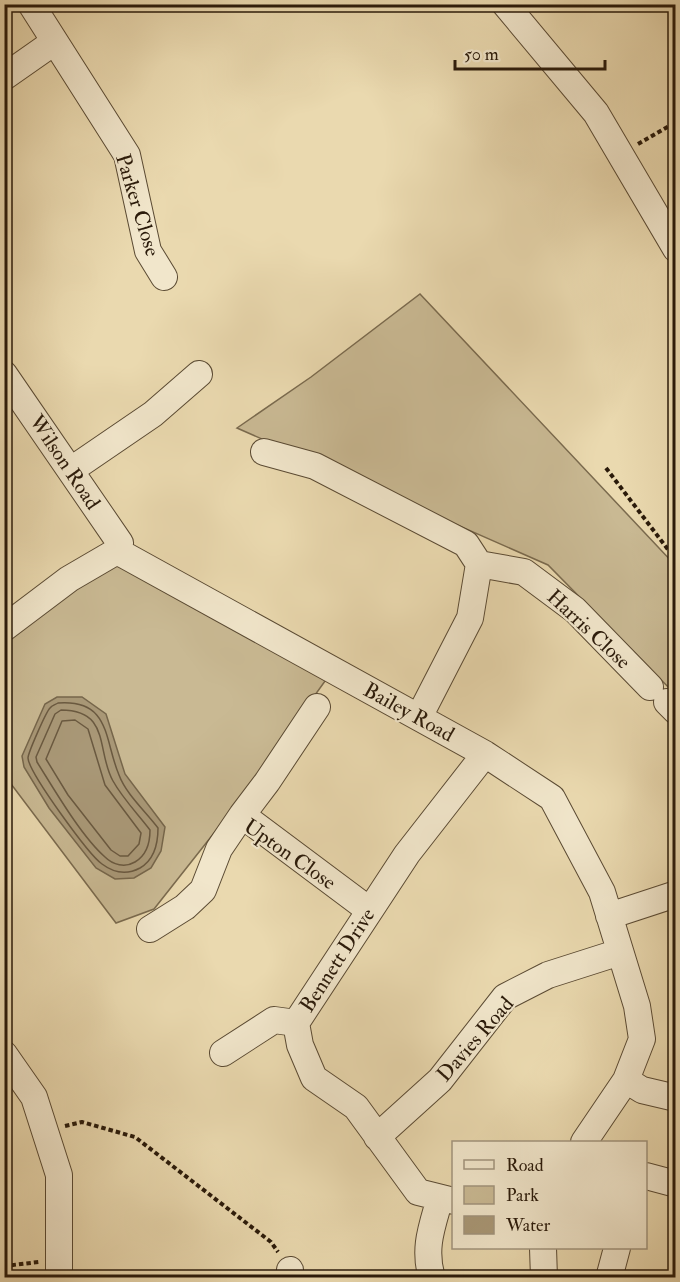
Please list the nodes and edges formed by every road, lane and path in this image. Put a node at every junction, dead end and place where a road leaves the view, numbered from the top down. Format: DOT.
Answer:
graph roads {
  1 [pos="31,4"];
  2 [pos="505,4"];
  3 [pos="54,42"];
  4 [pos="4,77"];
  5 [pos="675,122"];
  6 [pos="622,154"];
  7 [pos="675,249"];
  8 [pos="164,277"];
  9 [pos="4,374"];
  10 [pos="199,374"];
  11 [pos="264,452"];
  12 [pos="606,468"];
  13 [pos="70,470"];
  14 [pos="117,551"];
  15 [pos="675,560"];
  16 [pos="479,564"];
  17 [pos="4,628"];
  18 [pos="664,700"];
  19 [pos="317,707"];
  20 [pos="419,717"];
  21 [pos="485,754"];
  22 [pos="242,815"];
  23 [pos="675,894"];
  24 [pos="369,910"];
  25 [pos="609,916"];
  26 [pos="150,929"];
  27 [pos="620,952"];
  28 [pos="296,1023"];
  29 [pos="223,1053"];
  30 [pos="4,1054"];
  31 [pos="626,1080"];
  32 [pos="675,1098"];
  33 [pos="45,1131"];
  34 [pos="377,1137"];
  35 [pos="594,1138"];
  36 [pos="447,1200"];
  37 [pos="543,1249"];
  38 [pos="616,1249"];
  39 [pos="4,1266"];
  40 [pos="60,1269"];
  41 [pos="289,1274"];
  42 [pos="432,1278"];
  43 [pos="544,1278"];
  44 [pos="609,1278"];
  1 -- 3 [label="street, Parker Close"];
  2 -- 6 [label="street"];
  3 -- 4 [label="street"];
  3 -- 8 [label="street, Parker Close"];
  5 -- 6 [label="path"];
  6 -- 7 [label="street"];
  9 -- 13 [label="street, Wilson Road"];
  10 -- 13 [label="street"];
  11 -- 16 [label="street"];
  12 -- 15 [label="path"];
  13 -- 14 [label="street, Wilson Road"];
  14 -- 17 [label="street"];
  14 -- 20 [label="street, Bailey Road"];
  16 -- 18 [label="street, Harris Close"];
  16 -- 20 [label="street"];
  19 -- 22 [label="street"];
  20 -- 21 [label="street, Bailey Road"];
  21 -- 24 [label="street, Bennett Drive"];
  21 -- 25 [label="street, Bailey Road"];
  22 -- 24 [label="street, Upton Close"];
  22 -- 26 [label="street, Upton Close"];
  23 -- 25 [label="street"];
  24 -- 28 [label="street, Bennett Drive"];
  25 -- 27 [label="street, Bailey Road"];
  27 -- 31 [label="street, Bailey Road"];
  27 -- 34 [label="street, Davies Road"];
  28 -- 29 [label="street"];
  28 -- 34 [label="street, Bennett Drive"];
  30 -- 33 [label="street"];
  31 -- 32 [label="street"];
  31 -- 35 [label="street, Bailey Road"];
  33 -- 40 [label="street"];
  33 -- 41 [label="path"];
  34 -- 36 [label="street, Bennett Drive"];
  36 -- 42 [label="street"];
  37 -- 43 [label="street"];
  38 -- 44 [label="street"];
  39 -- 40 [label="path"];
}
